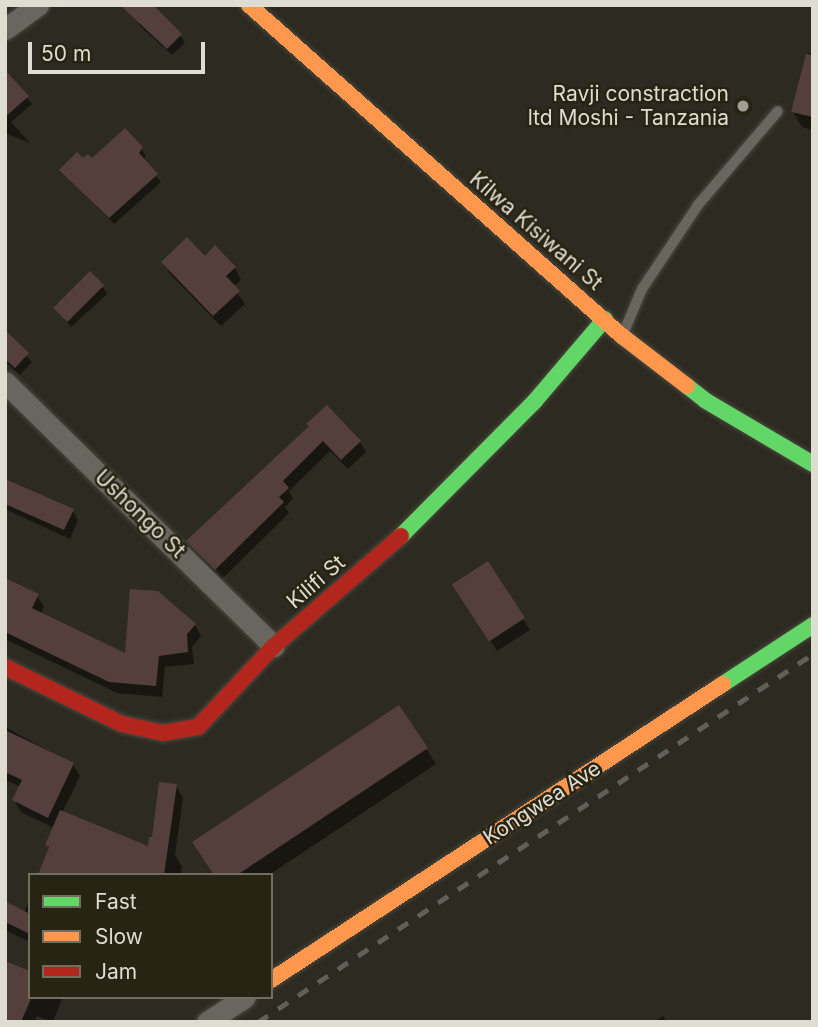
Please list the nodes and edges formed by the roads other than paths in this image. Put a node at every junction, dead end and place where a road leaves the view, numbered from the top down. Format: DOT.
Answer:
graph roads {
  1 [pos="38,5"];
  2 [pos="249,5"];
  3 [pos="5,29"];
  4 [pos="778,111"];
  5 [pos="605,319"];
  6 [pos="622,336"];
  7 [pos="5,382"];
  8 [pos="813,464"];
  9 [pos="813,625"];
  10 [pos="274,646"];
  11 [pos="5,667"];
  12 [pos="273,979"];
  13 [pos="242,999"];
  14 [pos="207,1022"];
  1 -- 3 [label="street"];
  2 -- 5 [label="street, Kilwa Kisiwani St"];
  4 -- 6 [label="lane"];
  5 -- 6 [label="street, Kilwa Kisiwani St"];
  5 -- 10 [label="street, Kilifi St"];
  6 -- 8 [label="street, Kilwa Kisiwani St"];
  7 -- 10 [label="street, Ushongo St"];
  9 -- 12 [label="street, Kongwea Ave"];
  10 -- 11 [label="street, Kilifi St"];
  13 -- 14 [label="street"];
}
